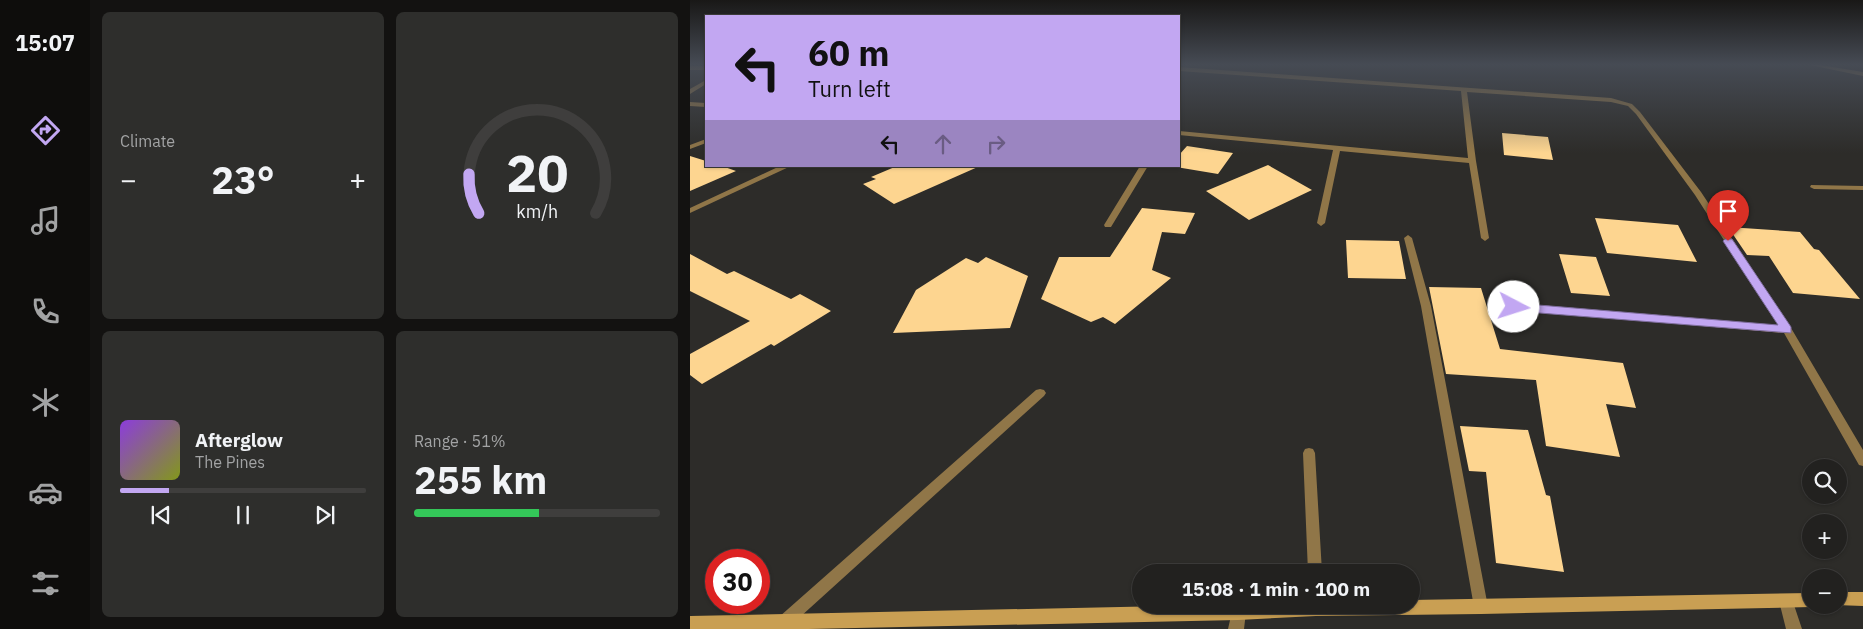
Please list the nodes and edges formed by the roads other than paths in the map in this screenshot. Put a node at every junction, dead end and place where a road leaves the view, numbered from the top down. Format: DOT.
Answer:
graph roads {
  1 [pos="1464,94"];
  2 [pos="1528,94"];
  3 [pos="690,104"];
  4 [pos="705,105"];
  5 [pos="1180,133"];
  6 [pos="705,141"];
  7 [pos="693,146"];
  8 [pos="1336,148"];
  9 [pos="705,150"];
  10 [pos="1472,161"];
  11 [pos="785,167"];
  12 [pos="1143,167"];
  13 [pos="1814,187"];
  14 [pos="1863,188"];
  15 [pos="690,211"];
  16 [pos="1321,223"];
  17 [pos="1108,225"];
  18 [pos="1408,238"];
  19 [pos="1485,238"];
  20 [pos="1514,307"];
  21 [pos="1787,330"];
  22 [pos="1040,393"];
  23 [pos="1309,453"];
  24 [pos="1863,462"];
  25 [pos="1314,564"];
  26 [pos="1847,599"];
  27 [pos="1863,599"];
  28 [pos="1802,600"];
  29 [pos="1786,601"];
  30 [pos="1420,607"];
  31 [pos="1482,607"];
  32 [pos="1184,614"];
  33 [pos="1238,614"];
  34 [pos="784,622"];
  35 [pos="690,624"];
  36 [pos="913,624"];
  37 [pos="1236,629"];
  38 [pos="1794,629"];
  1 -- 10 [label="street"];
  2 -- 21 [label="street"];
  3 -- 4 [label="street"];
  5 -- 8 [label="street"];
  6 -- 7 [label="street"];
  7 -- 9 [label="street"];
  8 -- 10 [label="street"];
  8 -- 16 [label="street"];
  10 -- 19 [label="street"];
  11 -- 15 [label="street"];
  12 -- 17 [label="street"];
  13 -- 14 [label="street"];
  18 -- 31 [label="street"];
  20 -- 21 [label="street"];
  21 -- 24 [label="street"];
  22 -- 34 [label="street"];
  23 -- 25 [label="street"];
  26 -- 27 [label="main road"];
  28 -- 29 [label="main road"];
  29 -- 31 [label="main road"];
  29 -- 38 [label="street"];
  30 -- 31 [label="main road"];
  32 -- 36 [label="main road"];
  33 -- 37 [label="street"];
  34 -- 35 [label="main road"];
  34 -- 36 [label="main road"];
}
